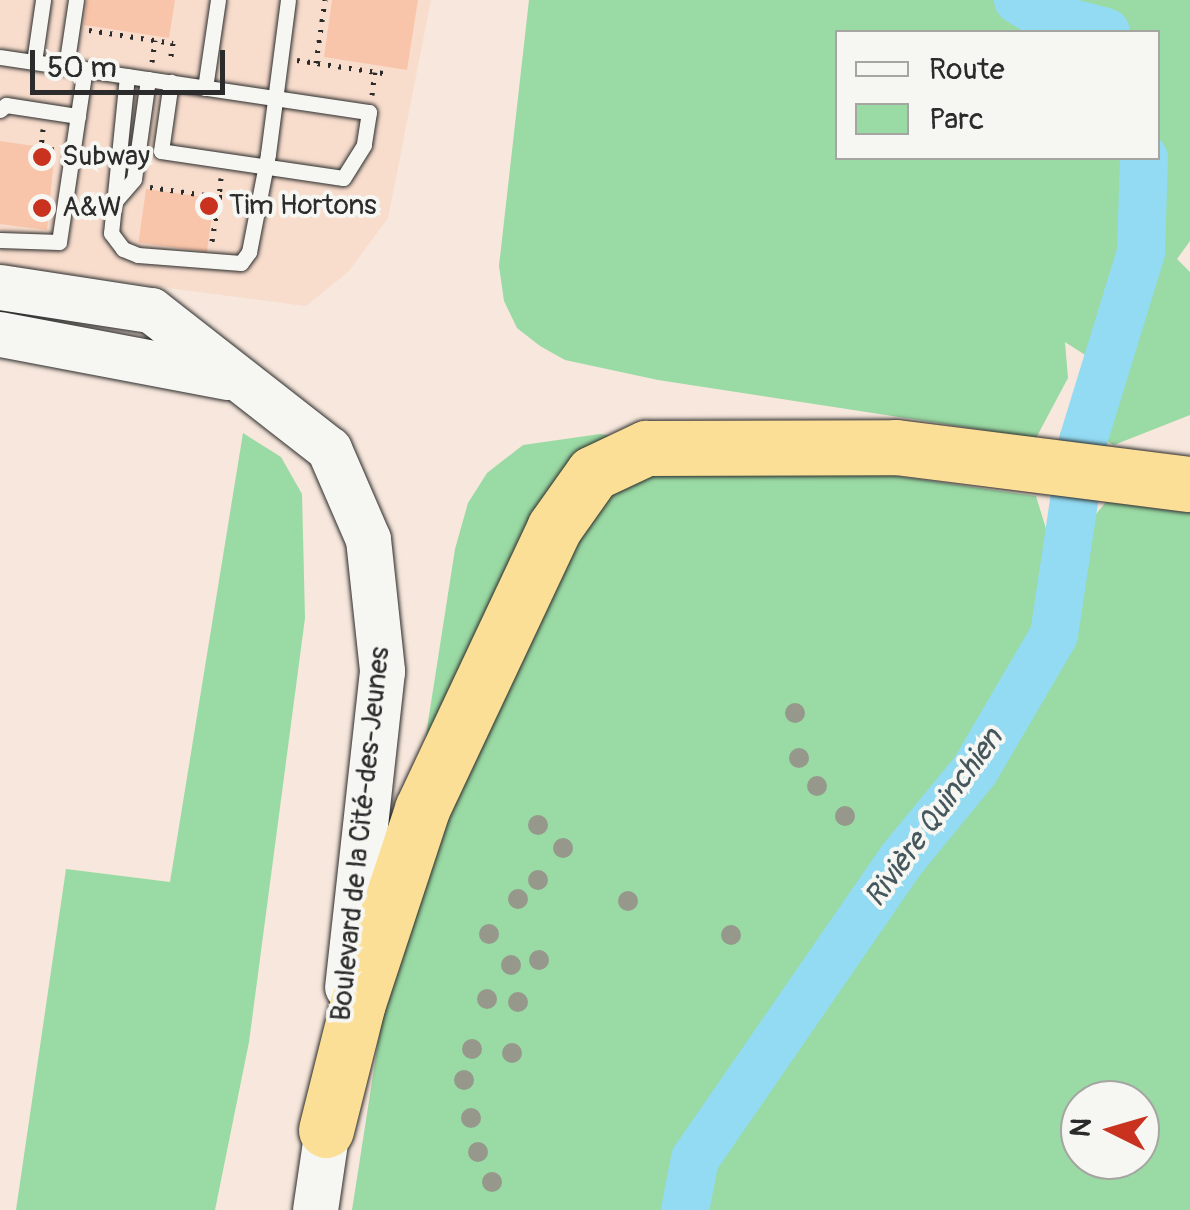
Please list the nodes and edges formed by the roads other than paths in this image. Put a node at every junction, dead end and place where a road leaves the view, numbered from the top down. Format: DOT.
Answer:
graph roads {
  1 [pos="43,0"];
  2 [pos="76,0"];
  3 [pos="218,0"];
  4 [pos="288,0"];
  5 [pos="0,56"];
  6 [pos="34,62"];
  7 [pos="66,66"];
  8 [pos="84,70"];
  9 [pos="170,75"];
  10 [pos="128,76"];
  11 [pos="148,79"];
  12 [pos="205,88"];
  13 [pos="276,98"];
  14 [pos="3,108"];
  15 [pos="78,116"];
  16 [pos="265,166"];
  17 [pos="109,208"];
  18 [pos="0,240"];
  19 [pos="0,287"];
  20 [pos="0,334"];
  21 [pos="250,382"];
  22 [pos="1190,484"];
  23 [pos="326,1130"];
  24 [pos="315,1210"];
  1 -- 6 [label="lane"];
  2 -- 7 [label="lane"];
  3 -- 12 [label="lane"];
  4 -- 13 [label="lane"];
  5 -- 6 [label="lane"];
  6 -- 7 [label="lane"];
  7 -- 8 [label="lane"];
  8 -- 10 [label="lane"];
  8 -- 15 [label="lane"];
  9 -- 11 [label="lane"];
  9 -- 12 [label="lane"];
  9 -- 16 [label="lane"];
  10 -- 11 [label="lane"];
  10 -- 17 [label="lane"];
  11 -- 17 [label="lane"];
  12 -- 13 [label="lane"];
  13 -- 16 [label="lane"];
  13 -- 16 [label="lane"];
  14 -- 15 [label="lane"];
  15 -- 18 [label="lane"];
  16 -- 17 [label="lane"];
  19 -- 21 [label="main road, Boulevard de la Cité-des-Jeunes"];
  20 -- 21 [label="main road"];
  21 -- 23 [label="main road, Boulevard de la Cité-des-Jeunes"];
  22 -- 23 [label="highway"];
  23 -- 24 [label="main road, Boulevard de la Cité-des-Jeunes"];
}
